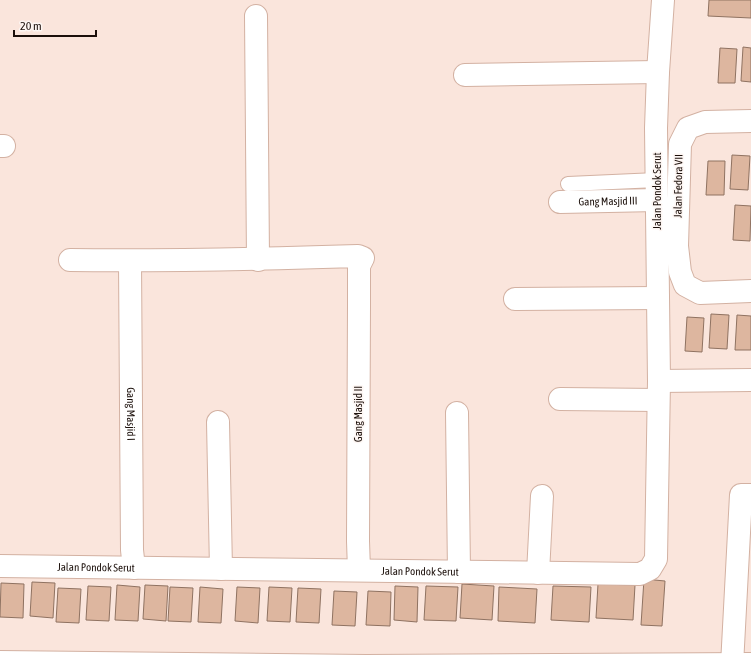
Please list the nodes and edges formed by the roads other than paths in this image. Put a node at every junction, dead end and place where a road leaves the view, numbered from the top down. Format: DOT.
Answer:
graph roads {
  1 [pos="663,0"];
  2 [pos="256,16"];
  3 [pos="658,72"];
  4 [pos="465,75"];
  5 [pos="751,121"];
  6 [pos="657,190"];
  7 [pos="564,193"];
  8 [pos="70,260"];
  9 [pos="258,260"];
  10 [pos="130,261"];
  11 [pos="751,291"];
  12 [pos="658,298"];
  13 [pos="515,299"];
  14 [pos="751,380"];
  15 [pos="658,391"];
  16 [pos="560,398"];
  17 [pos="457,413"];
  18 [pos="218,422"];
  19 [pos="746,495"];
  20 [pos="542,496"];
  21 [pos="0,566"];
  22 [pos="134,568"];
  23 [pos="221,569"];
  24 [pos="359,570"];
  25 [pos="459,572"];
  26 [pos="538,573"];
  27 [pos="0,662"];
  28 [pos="742,664"];
  29 [pos="366,669"];
  1 -- 3 [label="street, Jalan Pondok Serut"];
  2 -- 9 [label="street"];
  3 -- 4 [label="street"];
  3 -- 6 [label="street, Jalan Pondok Serut"];
  5 -- 11 [label="street, Jalan Fedora VII"];
  6 -- 7 [label="street, Gang Masjid III"];
  6 -- 12 [label="street, Jalan Pondok Serut"];
  8 -- 10 [label="street"];
  9 -- 10 [label="street"];
  9 -- 24 [label="street, Gang Masjid II"];
  10 -- 22 [label="street, Gang Masjid I"];
  12 -- 13 [label="street"];
  12 -- 15 [label="street, Jalan Pondok Serut"];
  14 -- 15 [label="street"];
  15 -- 16 [label="street"];
  15 -- 26 [label="street, Jalan Pondok Serut"];
  17 -- 25 [label="street"];
  18 -- 23 [label="street"];
  19 -- 28 [label="street"];
  20 -- 26 [label="street"];
  21 -- 22 [label="street, Jalan Pondok Serut"];
  22 -- 23 [label="street, Jalan Pondok Serut"];
  23 -- 24 [label="street, Jalan Pondok Serut"];
  24 -- 25 [label="street, Jalan Pondok Serut"];
  25 -- 26 [label="street, Jalan Pondok Serut"];
  27 -- 29 [label="street"];
  28 -- 29 [label="street"];
}
